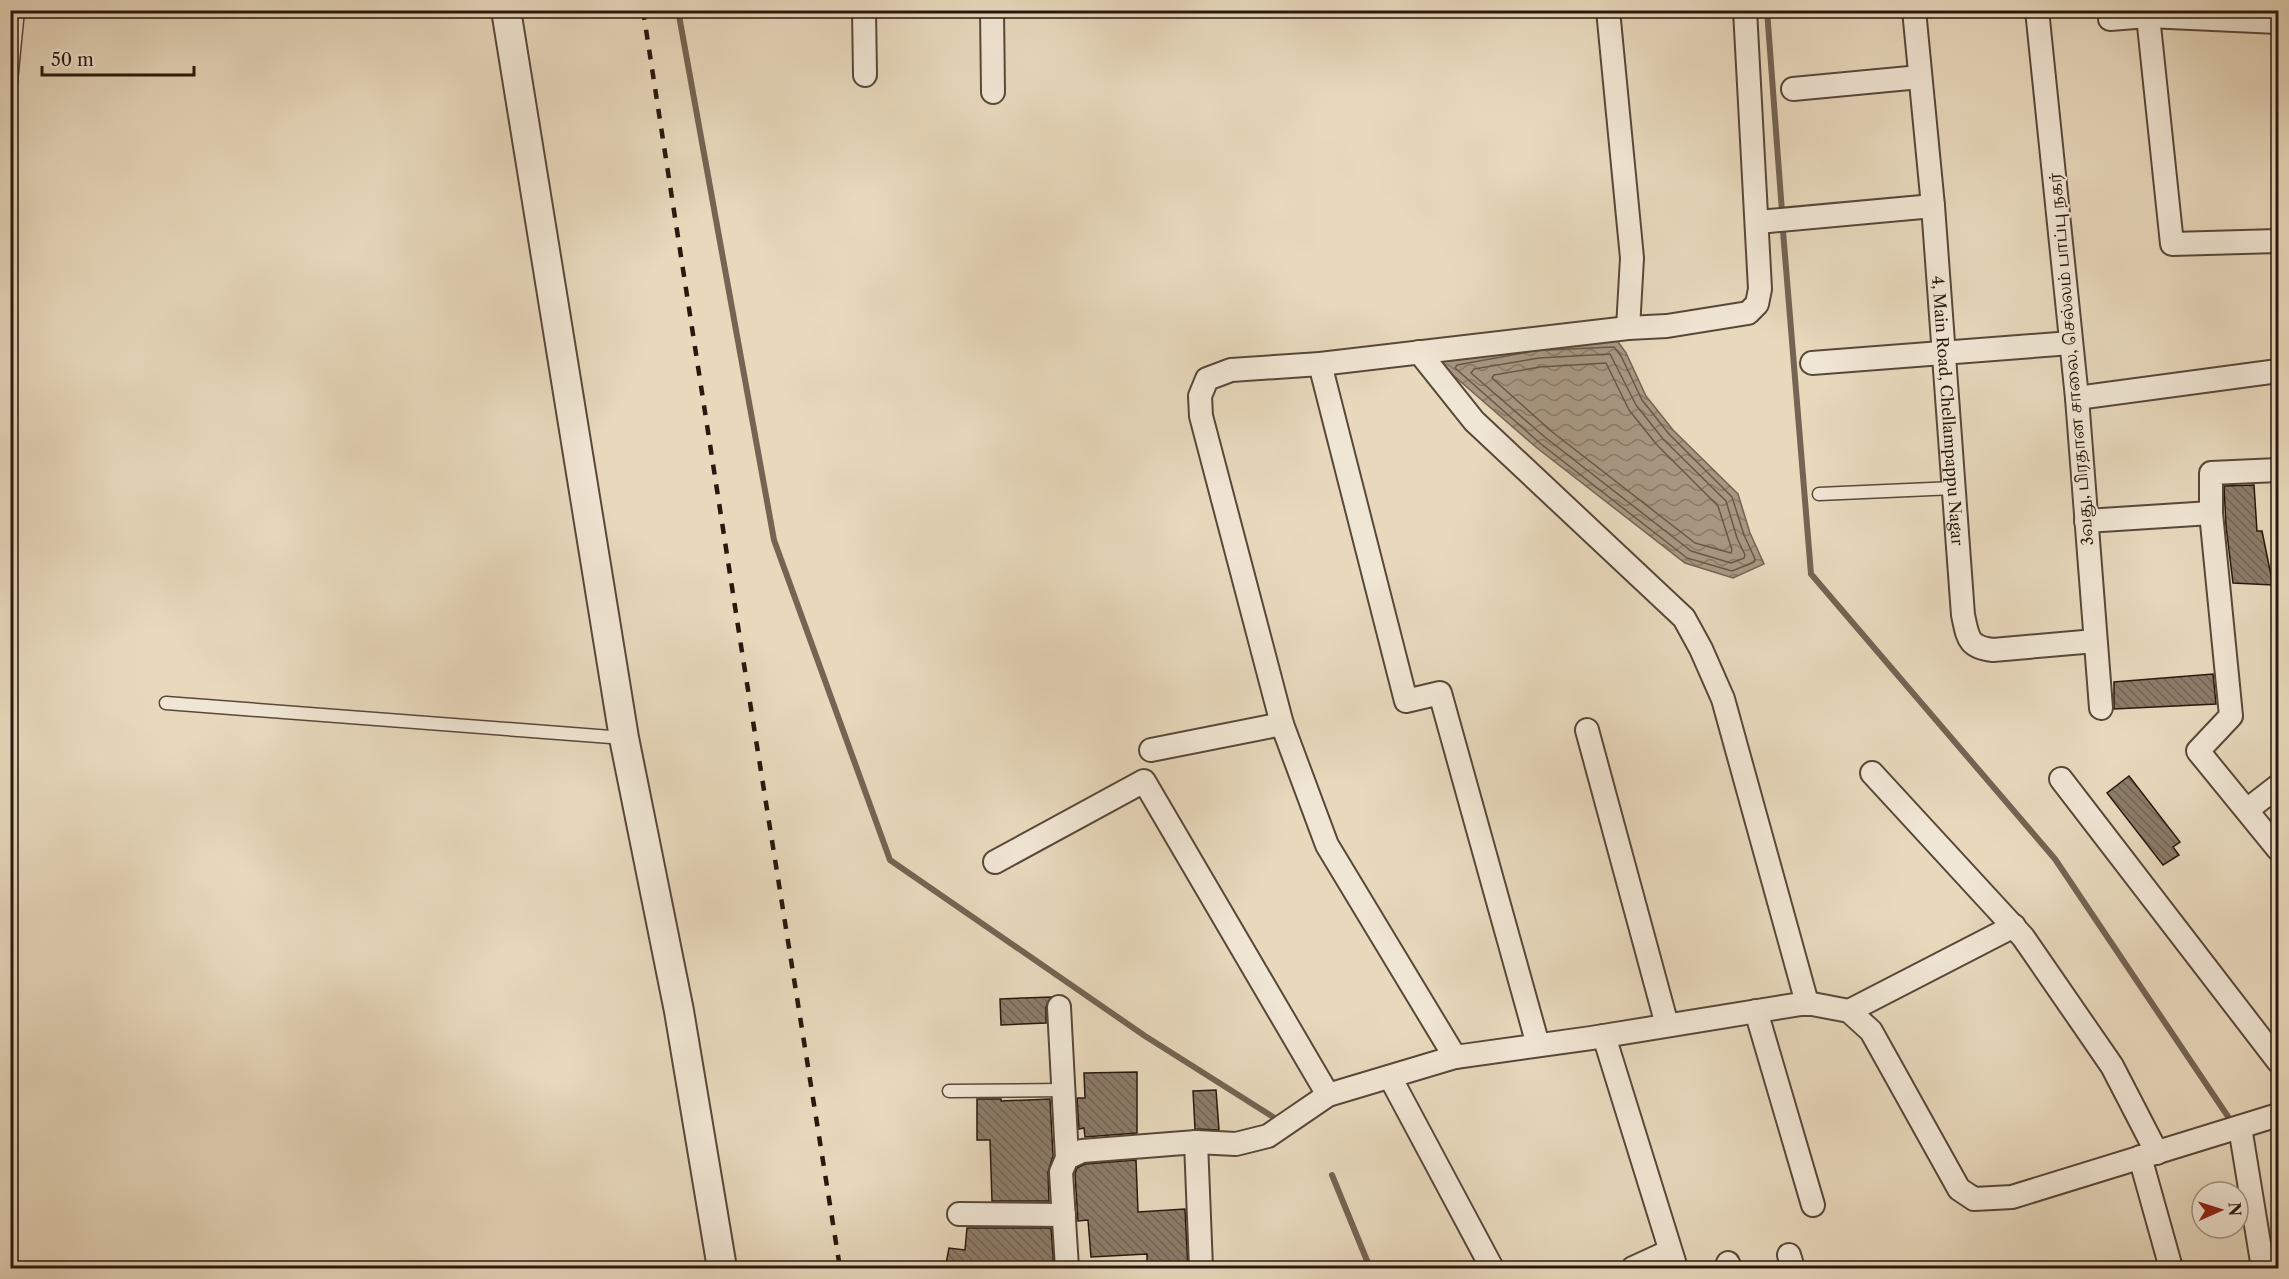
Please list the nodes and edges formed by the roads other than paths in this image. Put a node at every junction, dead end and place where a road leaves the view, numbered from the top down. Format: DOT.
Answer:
graph roads {
  1 [pos="18,10"];
  2 [pos="506,10"];
  3 [pos="864,10"];
  4 [pos="992,10"];
  5 [pos="1608,10"];
  6 [pos="1745,10"];
  7 [pos="1914,10"];
  8 [pos="2037,10"];
  9 [pos="2148,16"];
  10 [pos="2110,19"];
  11 [pos="2278,22"];
  12 [pos="865,75"];
  13 [pos="1920,77"];
  14 [pos="1793,89"];
  15 [pos="10,92"];
  16 [pos="993,92"];
  17 [pos="1933,206"];
  18 [pos="1758,222"];
  19 [pos="2278,241"];
  20 [pos="1628,328"];
  21 [pos="2072,343"];
  22 [pos="1419,352"];
  23 [pos="1944,353"];
  24 [pos="1812,363"];
  25 [pos="1320,364"];
  26 [pos="2278,370"];
  27 [pos="2077,398"];
  28 [pos="2278,470"];
  29 [pos="1954,488"];
  30 [pos="1819,494"];
  31 [pos="2211,513"];
  32 [pos="2086,521"];
  33 [pos="2096,641"];
  34 [pos="166,703"];
  35 [pos="2101,708"];
  36 [pos="1282,724"];
  37 [pos="1587,730"];
  38 [pos="624,738"];
  39 [pos="1151,750"];
  40 [pos="1872,773"];
  41 [pos="2061,778"];
  42 [pos="2278,786"];
  43 [pos="2247,810"];
  44 [pos="2278,849"];
  45 [pos="995,862"];
  46 [pos="2014,926"];
  47 [pos="1807,1003"];
  48 [pos="1059,1007"];
  49 [pos="1756,1011"];
  50 [pos="1849,1011"];
  51 [pos="1666,1026"];
  52 [pos="1604,1036"];
  53 [pos="1538,1046"];
  54 [pos="1455,1057"];
  55 [pos="2278,1061"];
  56 [pos="1390,1077"];
  57 [pos="1064,1090"];
  58 [pos="949,1091"];
  59 [pos="1328,1095"];
  60 [pos="2278,1115"];
  61 [pos="2240,1127"];
  62 [pos="1196,1142"];
  63 [pos="2149,1155"];
  64 [pos="1067,1158"];
  65 [pos="1813,1205"];
  66 [pos="959,1214"];
  67 [pos="1064,1215"];
  68 [pos="1673,1260"];
  69 [pos="722,1269"];
  70 [pos="1066,1269"];
  71 [pos="1201,1269"];
  72 [pos="1492,1269"];
  73 [pos="1634,1269"];
  74 [pos="2171,1269"];
  75 [pos="2263,1269"];
  1 -- 15 [label="lane"];
  2 -- 38 [label="street"];
  3 -- 12 [label="street"];
  4 -- 16 [label="street"];
  5 -- 20 [label="street"];
  6 -- 18 [label="street"];
  7 -- 13 [label="street, 4, Main Road, Chellampappu Nagar"];
  8 -- 21 [label="street, 3வது, பிரதான சாலை, செல்லம் பாப்பு நகர்"];
  9 -- 10 [label="street"];
  9 -- 11 [label="street"];
  9 -- 19 [label="street"];
  13 -- 14 [label="street"];
  13 -- 17 [label="street, 4, Main Road, Chellampappu Nagar"];
  17 -- 18 [label="street"];
  17 -- 23 [label="street, 4, Main Road, Chellampappu Nagar"];
  18 -- 20 [label="street"];
  20 -- 22 [label="street"];
  21 -- 23 [label="street"];
  21 -- 27 [label="street, 3வது, பிரதான சாலை, செல்லம் பாப்பு நகர்"];
  22 -- 25 [label="street"];
  22 -- 47 [label="street"];
  23 -- 24 [label="street"];
  23 -- 29 [label="street, 4, Main Road, Chellampappu Nagar"];
  25 -- 36 [label="street"];
  25 -- 53 [label="street"];
  26 -- 27 [label="street"];
  27 -- 32 [label="street, 3வது, பிரதான சாலை, செல்லம் பாப்பு நகர்"];
  28 -- 31 [label="street"];
  29 -- 30 [label="lane"];
  29 -- 33 [label="street, 4, Main Road, Chellampappu Nagar"];
  31 -- 32 [label="street"];
  31 -- 43 [label="street"];
  32 -- 33 [label="street, 3வது, பிரதான சாலை, செல்லம் பாப்பு நகர்"];
  33 -- 35 [label="street, 3வது, பிரதான சாலை, செல்லம் பாப்பு நகர்"];
  34 -- 38 [label="lane"];
  36 -- 39 [label="street"];
  36 -- 54 [label="street"];
  37 -- 51 [label="street"];
  38 -- 69 [label="street"];
  40 -- 46 [label="street"];
  41 -- 55 [label="street"];
  42 -- 43 [label="street"];
  43 -- 44 [label="street"];
  45 -- 59 [label="street"];
  46 -- 50 [label="street"];
  46 -- 63 [label="street"];
  47 -- 49 [label="street"];
  47 -- 50 [label="street"];
  48 -- 57 [label="street"];
  49 -- 51 [label="street"];
  49 -- 65 [label="street"];
  50 -- 63 [label="street"];
  51 -- 52 [label="street"];
  52 -- 53 [label="street"];
  52 -- 68 [label="street"];
  53 -- 54 [label="street"];
  54 -- 56 [label="street"];
  56 -- 59 [label="street"];
  56 -- 72 [label="street"];
  57 -- 58 [label="lane"];
  57 -- 64 [label="street"];
  59 -- 62 [label="street"];
  60 -- 61 [label="street"];
  61 -- 63 [label="street"];
  61 -- 75 [label="street"];
  62 -- 64 [label="street"];
  62 -- 71 [label="street"];
  63 -- 74 [label="street"];
  64 -- 67 [label="street"];
  66 -- 67 [label="street"];
  67 -- 70 [label="street"];
  68 -- 73 [label="street"];
}
